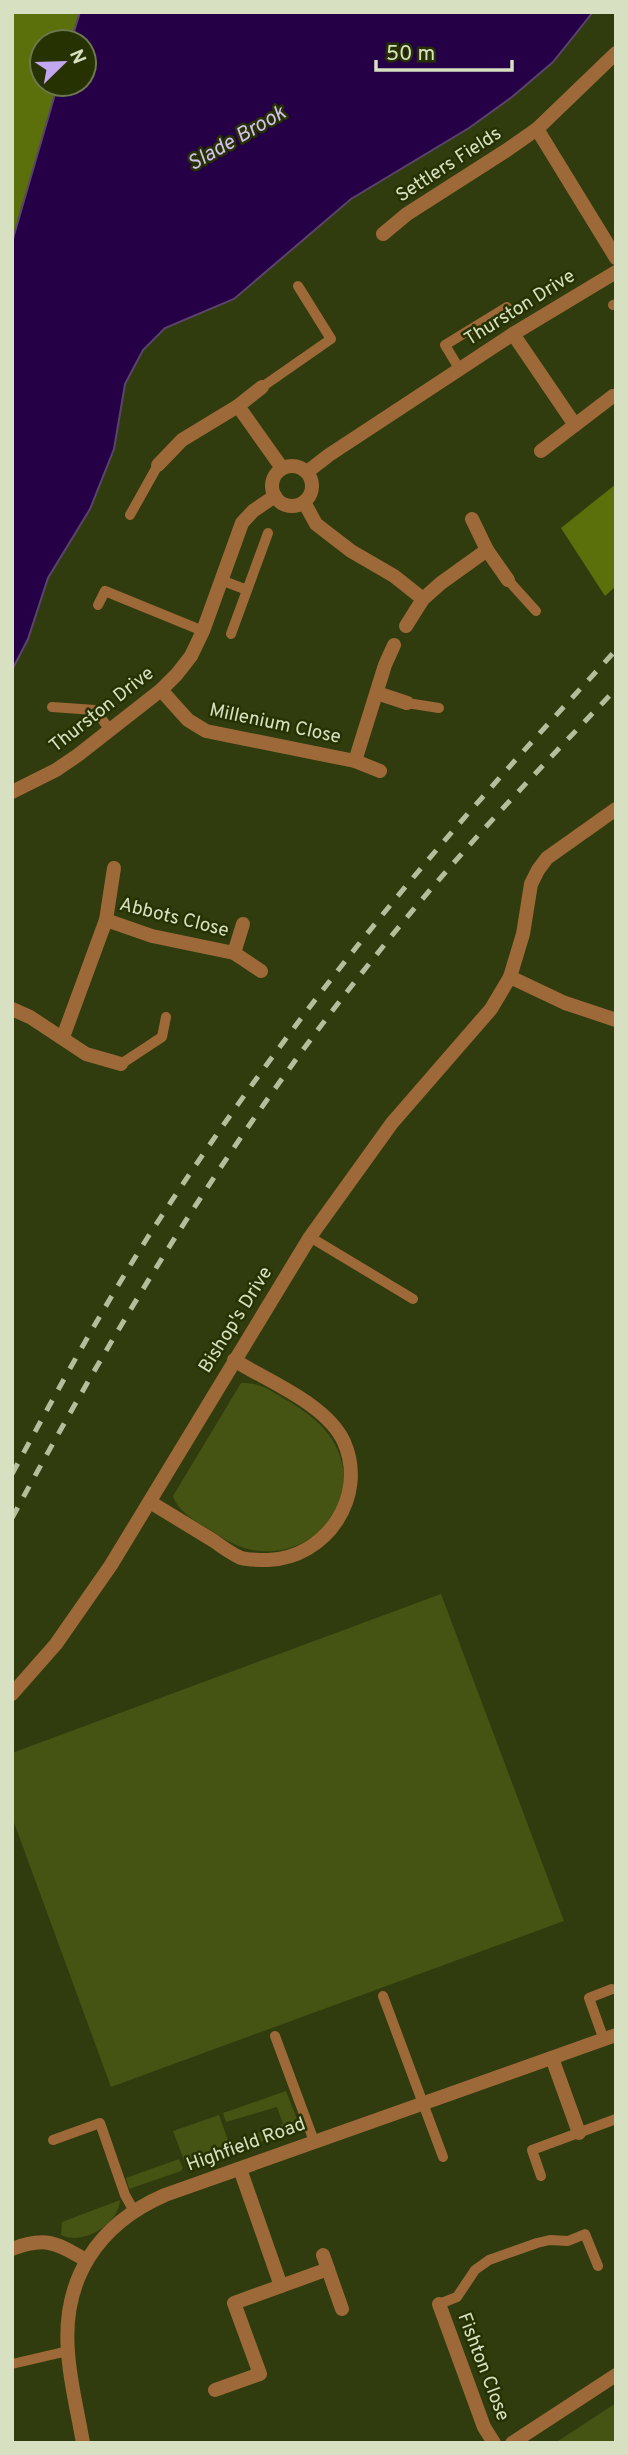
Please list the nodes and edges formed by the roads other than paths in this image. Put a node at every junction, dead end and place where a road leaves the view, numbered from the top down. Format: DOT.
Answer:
graph roads {
  1 [pos="616,53"];
  2 [pos="537,129"];
  3 [pos="383,234"];
  4 [pos="616,258"];
  5 [pos="616,272"];
  6 [pos="298,286"];
  7 [pos="507,307"];
  8 [pos="513,334"];
  9 [pos="460,370"];
  10 [pos="262,387"];
  11 [pos="613,396"];
  12 [pos="238,406"];
  13 [pos="575,425"];
  14 [pos="541,451"];
  15 [pos="158,465"];
  16 [pos="282,468"];
  17 [pos="307,472"];
  18 [pos="275,496"];
  19 [pos="303,502"];
  20 [pos="130,516"];
  21 [pos="472,519"];
  22 [pos="268,533"];
  23 [pos="486,550"];
  24 [pos="221,580"];
  25 [pos="508,580"];
  26 [pos="247,590"];
  27 [pos="424,599"];
  28 [pos="99,605"];
  29 [pos="536,611"];
  30 [pos="406,626"];
  31 [pos="203,631"];
  32 [pos="231,634"];
  33 [pos="394,645"];
  34 [pos="161,690"];
  35 [pos="377,693"];
  36 [pos="407,703"];
  37 [pos="52,707"];
  38 [pos="439,708"];
  39 [pos="110,730"];
  40 [pos="355,761"];
  41 [pos="380,771"];
  42 [pos="12,792"];
  43 [pos="616,809"];
  44 [pos="114,868"];
  45 [pos="106,920"];
  46 [pos="243,924"];
  47 [pos="234,953"];
  48 [pos="261,971"];
  49 [pos="510,977"];
  50 [pos="12,1009"];
  51 [pos="166,1017"];
  52 [pos="616,1020"];
  53 [pos="63,1037"];
  54 [pos="121,1064"];
  55 [pos="310,1237"];
  56 [pos="413,1299"];
  57 [pos="234,1360"];
  58 [pos="150,1502"];
  59 [pos="12,1694"];
  60 [pos="611,1989"];
  61 [pos="383,1996"];
  62 [pos="275,2036"];
  63 [pos="610,2038"];
  64 [pos="552,2058"];
  65 [pos="423,2102"];
  66 [pos="616,2119"];
  67 [pos="579,2133"];
  68 [pos="53,2140"];
  69 [pos="314,2141"];
  70 [pos="443,2157"];
  71 [pos="240,2169"];
  72 [pos="541,2176"];
  73 [pos="134,2211"];
  74 [pos="12,2249"];
  75 [pos="323,2255"];
  76 [pos="86,2260"];
  77 [pos="598,2266"];
  78 [pos="328,2269"];
  79 [pos="281,2286"];
  80 [pos="439,2304"];
  81 [pos="342,2309"];
  82 [pos="68,2351"];
  83 [pos="12,2364"];
  84 [pos="616,2375"];
  85 [pos="215,2390"];
  86 [pos="83,2443"];
  87 [pos="494,2443"];
  88 [pos="512,2443"];
  1 -- 2 [label="street, Settlers Fields"];
  2 -- 3 [label="street, Settlers Fields"];
  2 -- 4 [label="street"];
  5 -- 8 [label="street, Thurston Drive"];
  6 -- 10 [label="lane"];
  7 -- 9 [label="lane"];
  8 -- 9 [label="street, Thurston Drive"];
  8 -- 13 [label="street"];
  9 -- 17 [label="street, Thurston Drive"];
  10 -- 12 [label="street"];
  11 -- 13 [label="street"];
  12 -- 15 [label="street"];
  12 -- 16 [label="street"];
  13 -- 14 [label="street"];
  15 -- 20 [label="lane"];
  16 -- 17 [label="street"];
  16 -- 18 [label="street"];
  17 -- 19 [label="street"];
  18 -- 19 [label="street"];
  18 -- 24 [label="street, Thurston Drive"];
  19 -- 27 [label="street"];
  21 -- 23 [label="street"];
  22 -- 26 [label="lane"];
  23 -- 25 [label="street"];
  23 -- 27 [label="street"];
  24 -- 26 [label="lane"];
  24 -- 31 [label="street, Thurston Drive"];
  25 -- 29 [label="lane"];
  26 -- 32 [label="lane"];
  27 -- 30 [label="street"];
  28 -- 31 [label="lane"];
  31 -- 34 [label="street, Thurston Drive"];
  33 -- 35 [label="street, Millenium Close"];
  34 -- 39 [label="street, Thurston Drive"];
  34 -- 40 [label="street, Millenium Close"];
  35 -- 36 [label="street"];
  35 -- 40 [label="street, Millenium Close"];
  36 -- 38 [label="lane"];
  37 -- 39 [label="lane"];
  39 -- 42 [label="street, Thurston Drive"];
  40 -- 41 [label="street, Millenium Close"];
  43 -- 49 [label="street, Bishop's Drive"];
  44 -- 45 [label="street, Abbots Close"];
  45 -- 47 [label="street, Abbots Close"];
  45 -- 53 [label="street, Abbots Close"];
  46 -- 47 [label="street, Abbots Close"];
  47 -- 48 [label="street, Abbots Close"];
  49 -- 52 [label="street"];
  49 -- 55 [label="street, Bishop's Drive"];
  50 -- 53 [label="street"];
  51 -- 54 [label="lane"];
  53 -- 54 [label="street"];
  55 -- 56 [label="lane"];
  55 -- 57 [label="street, Bishop's Drive"];
  57 -- 58 [label="street, Bishop's Drive"];
  57 -- 58 [label="street"];
  58 -- 59 [label="street, Bishop's Drive"];
  60 -- 63 [label="lane"];
  61 -- 65 [label="lane"];
  62 -- 69 [label="lane"];
  63 -- 64 [label="street, Highfield Road"];
  64 -- 65 [label="street, Highfield Road"];
  64 -- 67 [label="street"];
  65 -- 69 [label="street, Highfield Road"];
  65 -- 70 [label="lane"];
  66 -- 67 [label="lane"];
  67 -- 72 [label="lane"];
  68 -- 73 [label="lane"];
  69 -- 71 [label="street, Highfield Road"];
  71 -- 73 [label="street, Highfield Road"];
  71 -- 79 [label="street"];
  73 -- 76 [label="street, Highfield Road"];
  74 -- 76 [label="street"];
  75 -- 78 [label="street"];
  76 -- 82 [label="street, Highfield Road"];
  77 -- 80 [label="lane"];
  78 -- 79 [label="street"];
  78 -- 81 [label="street"];
  79 -- 85 [label="street"];
  80 -- 87 [label="street, Fishton Close"];
  82 -- 83 [label="lane"];
  82 -- 86 [label="street, Highfield Road"];
  84 -- 88 [label="street"];
}
